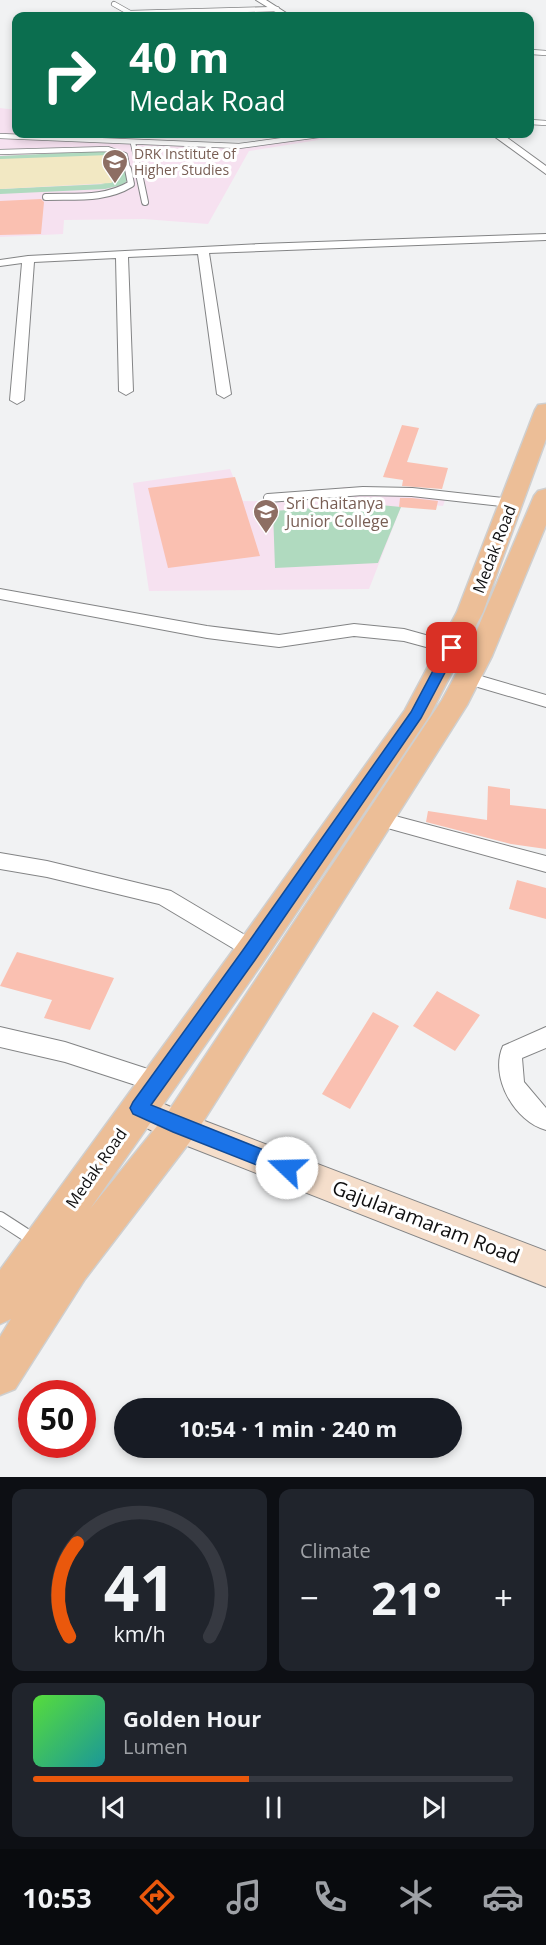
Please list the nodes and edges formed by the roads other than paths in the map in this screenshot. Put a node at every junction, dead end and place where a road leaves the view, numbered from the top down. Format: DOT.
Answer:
graph roads {
  1 [pos="260,0"];
  2 [pos="114,4"];
  3 [pos="277,9"];
  4 [pos="125,12"];
  5 [pos="167,12"];
  6 [pos="281,12"];
  7 [pos="38,138"];
  8 [pos="297,138"];
  9 [pos="501,138"];
  10 [pos="133,143"];
  11 [pos="0,152"];
  12 [pos="546,171"];
  13 [pos="46,197"];
  14 [pos="145,201"];
  15 [pos="546,237"];
  16 [pos="203,250"];
  17 [pos="122,254"];
  18 [pos="28,259"];
  19 [pos="0,262"];
  20 [pos="126,392"];
  21 [pos="224,394"];
  22 [pos="17,400"];
  23 [pos="546,410"];
  24 [pos="546,496"];
  25 [pos="268,498"];
  26 [pos="511,503"];
  27 [pos="0,594"];
  28 [pos="452,648"];
  29 [pos="467,678"];
  30 [pos="546,701"];
  31 [pos="380,819"];
  32 [pos="0,861"];
  33 [pos="546,864"];
  34 [pos="252,950"];
  35 [pos="0,1037"];
  36 [pos="546,1037"];
  37 [pos="148,1095"];
  38 [pos="546,1119"];
  39 [pos="179,1126"];
  40 [pos="0,1218"];
  41 [pos="42,1245"];
  42 [pos="546,1269"];
  43 [pos="0,1304"];
  44 [pos="0,1374"];
  1 -- 3 [label="street"];
  2 -- 4 [label="lane"];
  3 -- 5 [label="lane"];
  3 -- 6 [label="street"];
  7 -- 10 [label="lane"];
  8 -- 10 [label="lane"];
  9 -- 12 [label="street"];
  10 -- 14 [label="lane"];
  11 -- 13 [label="lane"];
  15 -- 16 [label="street"];
  16 -- 17 [label="street"];
  16 -- 21 [label="street"];
  17 -- 18 [label="street"];
  17 -- 20 [label="street"];
  18 -- 19 [label="street"];
  18 -- 22 [label="street"];
  23 -- 26 [label="main road, Medak Road"];
  24 -- 29 [label="main road, Medak Road"];
  25 -- 26 [label="lane"];
  26 -- 28 [label="main road, Medak Road"];
  27 -- 28 [label="street"];
  28 -- 34 [label="main road, Medak Road"];
  29 -- 30 [label="street"];
  29 -- 31 [label="main road, Medak Road"];
  31 -- 33 [label="street"];
  31 -- 39 [label="main road, Medak Road"];
  32 -- 34 [label="street"];
  34 -- 37 [label="main road, Medak Road"];
  35 -- 37 [label="street"];
  36 -- 38 [label="street"];
  37 -- 39 [label="main road, Gajularamaram Road"];
  37 -- 41 [label="main road, Medak Road"];
  39 -- 42 [label="main road, Gajularamaram Road"];
  39 -- 44 [label="main road, Medak Road"];
  40 -- 41 [label="lane"];
  41 -- 43 [label="main road, Medak Road"];
}
